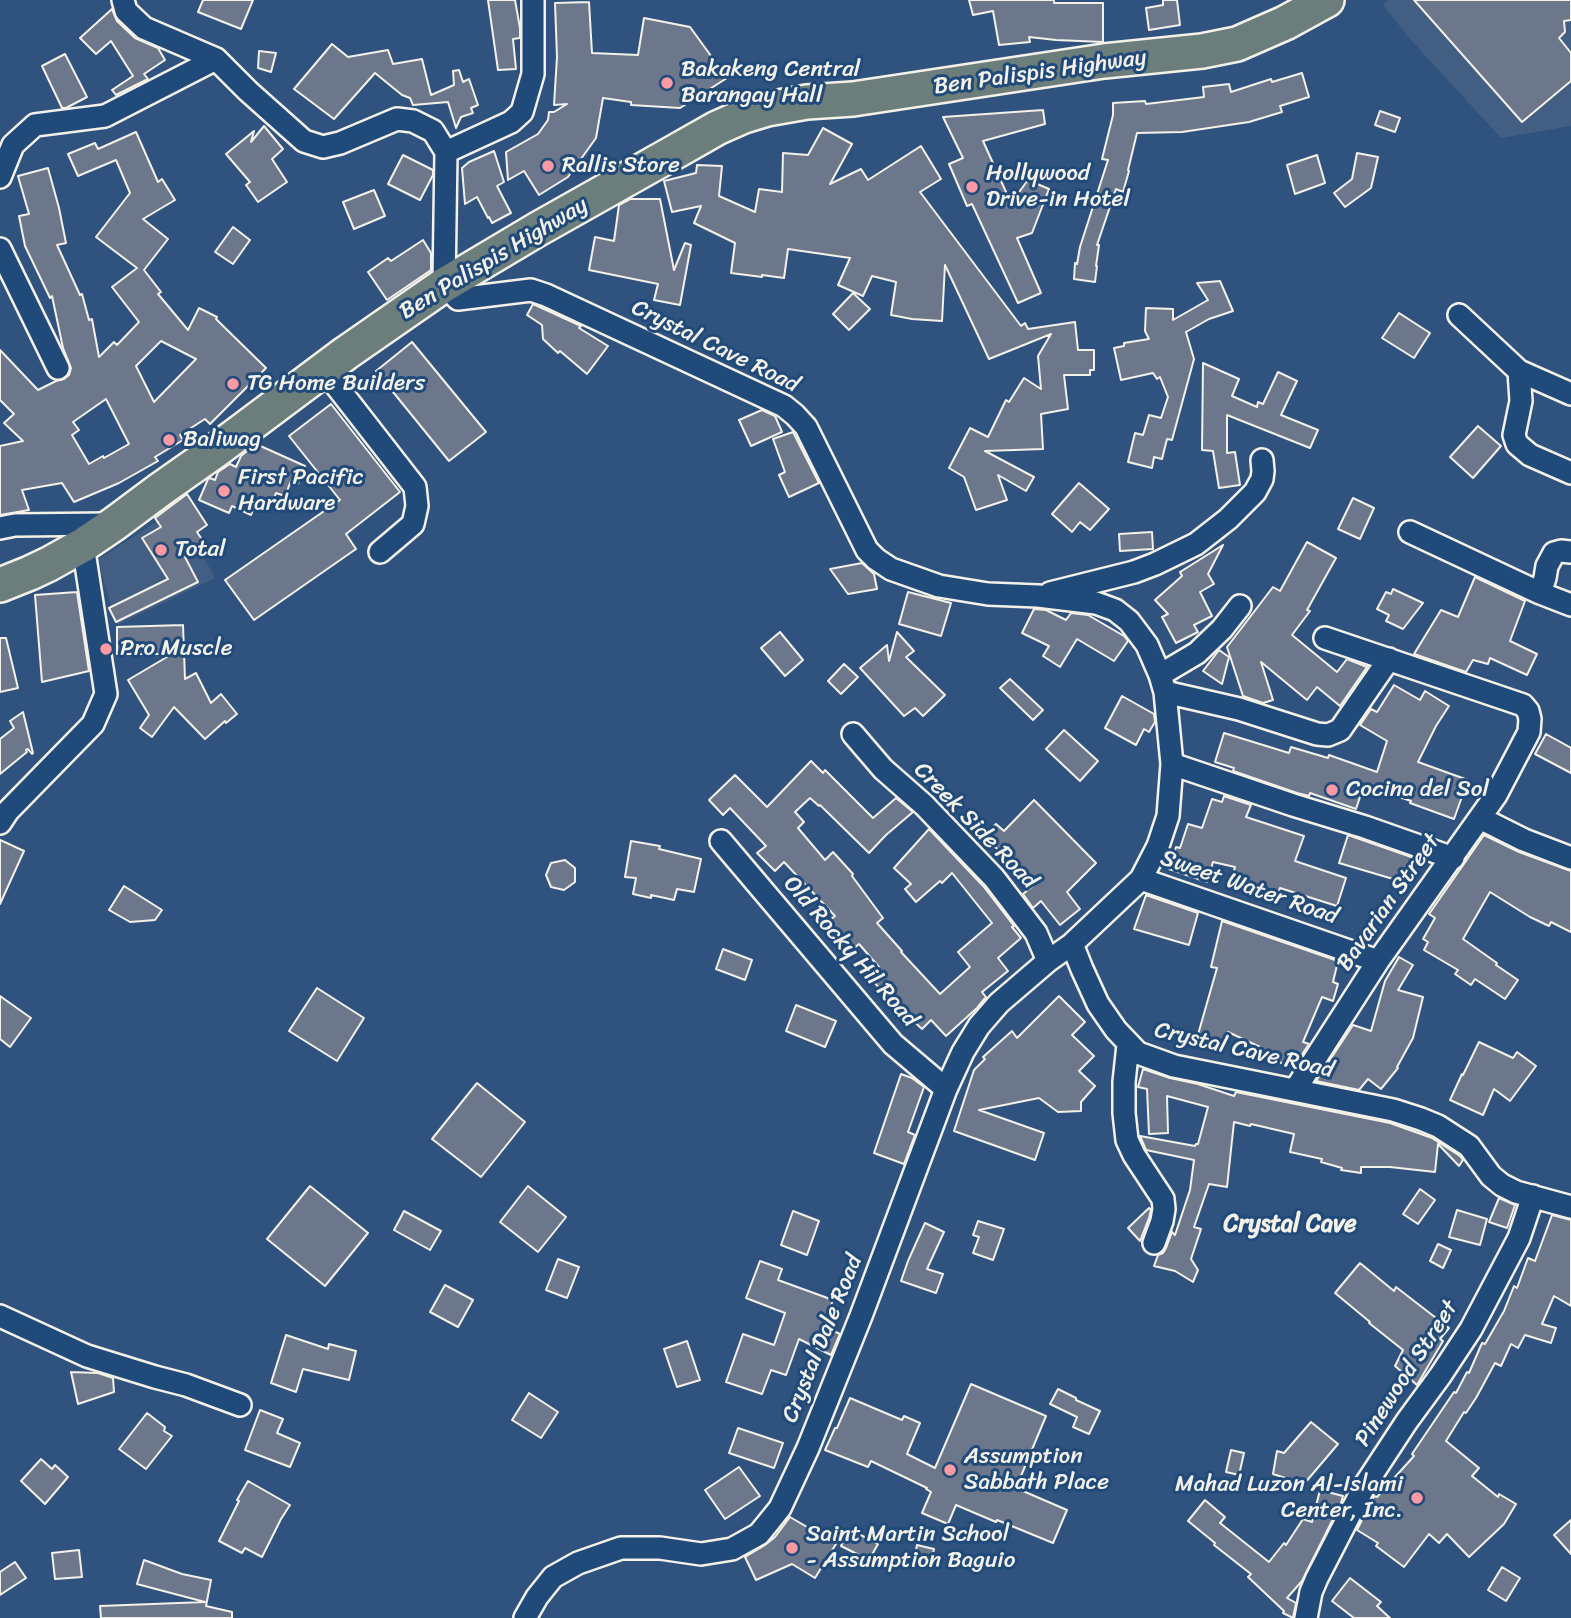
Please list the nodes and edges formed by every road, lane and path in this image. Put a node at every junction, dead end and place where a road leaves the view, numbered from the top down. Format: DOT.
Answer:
graph roads {
  1 [pos="123,0"];
  2 [pos="533,0"];
  3 [pos="1327,0"];
  4 [pos="216,59"];
  5 [pos="7,143"];
  6 [pos="446,152"];
  7 [pos="0,177"];
  8 [pos="0,249"];
  9 [pos="444,285"];
  10 [pos="1459,315"];
  11 [pos="58,368"];
  12 [pos="324,370"];
  13 [pos="1519,371"];
  14 [pos="1571,394"];
  15 [pos="1262,460"];
  16 [pos="1571,473"];
  17 [pos="114,524"];
  18 [pos="0,528"];
  19 [pos="1410,532"];
  20 [pos="83,545"];
  21 [pos="380,552"];
  22 [pos="1571,552"];
  23 [pos="0,584"];
  24 [pos="1540,593"];
  25 [pos="1038,596"];
  26 [pos="1571,605"];
  27 [pos="1240,606"];
  28 [pos="1325,638"];
  29 [pos="1388,659"];
  30 [pos="1163,684"];
  31 [pos="853,734"];
  32 [pos="1172,764"];
  33 [pos="1480,818"];
  34 [pos="0,823"];
  35 [pos="721,841"];
  36 [pos="1453,858"];
  37 [pos="1571,858"];
  38 [pos="1141,878"];
  39 [pos="1072,944"];
  40 [pos="1048,961"];
  41 [pos="1378,961"];
  42 [pos="1128,1045"];
  43 [pos="946,1090"];
  44 [pos="1295,1090"];
  45 [pos="1533,1196"];
  46 [pos="1571,1207"];
  47 [pos="1154,1243"];
  48 [pos="0,1316"];
  49 [pos="240,1405"];
  50 [pos="525,1618"];
  51 [pos="1306,1618"];
  1 -- 4 [label="street"];
  2 -- 6 [label="street"];
  3 -- 9 [label="main road, Ben Palispis Highway"];
  4 -- 5 [label="street"];
  4 -- 6 [label="street"];
  5 -- 7 [label="street"];
  6 -- 9 [label="street"];
  8 -- 11 [label="street"];
  9 -- 12 [label="main road, Ben Palispis Highway"];
  9 -- 25 [label="street, Crystal Cave Road"];
  10 -- 13 [label="street"];
  12 -- 17 [label="main road, Ben Palispis Highway"];
  12 -- 21 [label="street"];
  13 -- 14 [label="street"];
  13 -- 16 [label="street"];
  15 -- 25 [label="street"];
  17 -- 18 [label="street"];
  17 -- 20 [label="main road, Ben Palispis Highway"];
  19 -- 24 [label="street"];
  20 -- 23 [label="main road, Ben Palispis Highway"];
  20 -- 34 [label="street"];
  22 -- 24 [label="street"];
  24 -- 26 [label="street"];
  25 -- 30 [label="street, Crystal Cave Road"];
  27 -- 30 [label="street"];
  28 -- 29 [label="street, Bavarian Street"];
  29 -- 30 [label="street"];
  29 -- 33 [label="street, Bavarian Street"];
  30 -- 32 [label="street, Crystal Cave Road"];
  31 -- 40 [label="street, Creek Side Road"];
  32 -- 36 [label="street"];
  32 -- 38 [label="street, Crystal Cave Road"];
  33 -- 36 [label="street, Bavarian Street"];
  33 -- 37 [label="street"];
  35 -- 43 [label="street, Old Rocky Hil Road"];
  36 -- 41 [label="street, Bavarian Street"];
  38 -- 39 [label="street, Crystal Cave Road"];
  38 -- 41 [label="street, Sweet Water Road"];
  39 -- 40 [label="street, Crystal Dale Road"];
  39 -- 42 [label="street, Crystal Cave Road"];
  40 -- 43 [label="street, Crystal Dale Road"];
  41 -- 44 [label="street, Bavarian Street"];
  42 -- 44 [label="street, Crystal Cave Road"];
  42 -- 47 [label="street"];
  43 -- 50 [label="street, Crystal Dale Road"];
  44 -- 45 [label="street, Crystal Cave Road"];
  45 -- 46 [label="street, Crystal Cave Road"];
  45 -- 51 [label="street, Pinewood Street"];
  48 -- 49 [label="street"];
}
